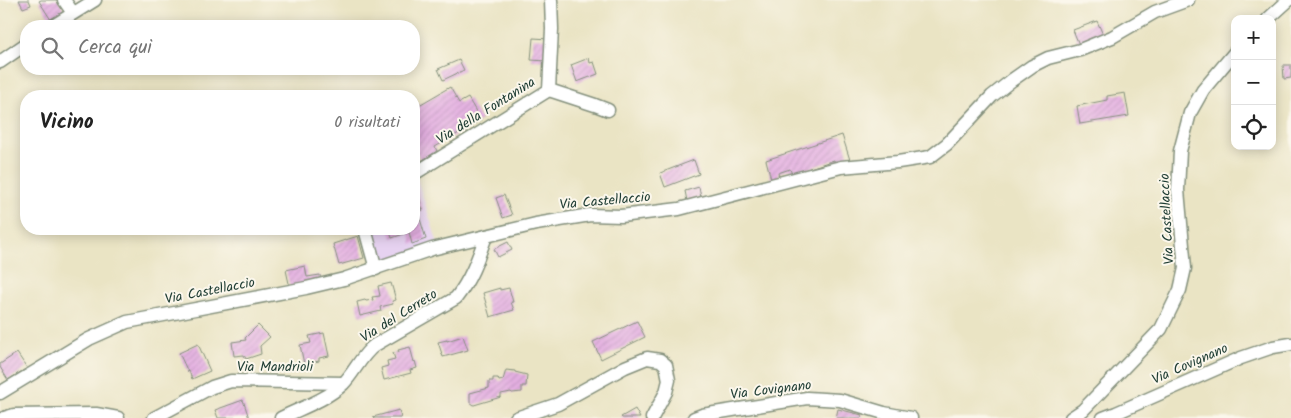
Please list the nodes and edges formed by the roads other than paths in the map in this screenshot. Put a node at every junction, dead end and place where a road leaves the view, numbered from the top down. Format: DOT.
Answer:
graph roads {
  1 [pos="64,0"];
  2 [pos="95,0"];
  3 [pos="552,0"];
  4 [pos="1188,0"];
  5 [pos="1289,0"];
  6 [pos="73,13"];
  7 [pos="1272,15"];
  8 [pos="62,20"];
  9 [pos="20,48"];
  10 [pos="1231,57"];
  11 [pos="0,62"];
  12 [pos="549,90"];
  13 [pos="608,110"];
  14 [pos="420,170"];
  15 [pos="368,235"];
  16 [pos="486,236"];
  17 [pos="376,269"];
  18 [pos="1291,344"];
  19 [pos="344,383"];
  20 [pos="0,392"];
  21 [pos="4,418"];
  22 [pos="118,418"];
  23 [pos="154,418"];
  24 [pos="281,418"];
  25 [pos="516,418"];
  26 [pos="652,418"];
  27 [pos="694,418"];
  28 [pos="911,418"];
  29 [pos="1071,418"];
  30 [pos="1102,418"];
  1 -- 6 [label="street"];
  2 -- 6 [label="street"];
  3 -- 12 [label="street, Via della Fontanina"];
  4 -- 16 [label="street, Via Castellaccio"];
  5 -- 7 [label="street"];
  6 -- 8 [label="street"];
  9 -- 11 [label="street"];
  10 -- 29 [label="street, Via Castellaccio"];
  12 -- 13 [label="street, Via della Fontanina"];
  12 -- 14 [label="street, Via della Fontanina"];
  15 -- 17 [label="street"];
  16 -- 17 [label="street, Via Castellaccio"];
  16 -- 19 [label="street, Via del Cerreto"];
  17 -- 20 [label="street, Via Castellaccio"];
  18 -- 30 [label="street, Via Covignano"];
  19 -- 23 [label="street, Via Mandrioli"];
  19 -- 24 [label="street, Via del Cerreto"];
  21 -- 22 [label="street"];
  25 -- 26 [label="street"];
  27 -- 28 [label="street, Via Covignano"];
}
